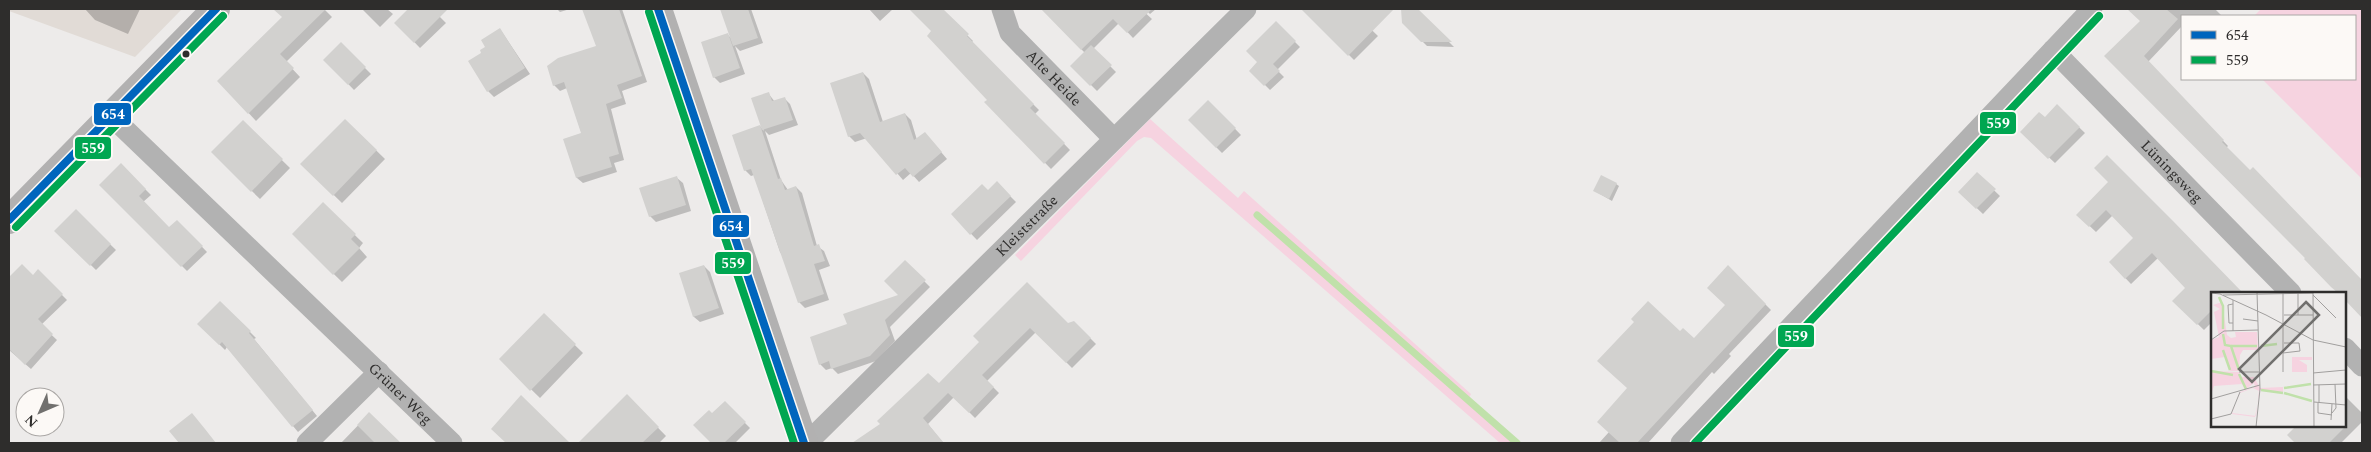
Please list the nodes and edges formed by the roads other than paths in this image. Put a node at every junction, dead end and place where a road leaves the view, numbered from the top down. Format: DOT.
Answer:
graph roads {
  1 [pos="216,9"];
  2 [pos="658,9"];
  3 [pos="1002,9"];
  4 [pos="1246,9"];
  5 [pos="2092,9"];
  6 [pos="2053,50"];
  7 [pos="111,116"];
  8 [pos="1114,139"];
  9 [pos="9,220"];
  10 [pos="2290,292"];
  11 [pos="2346,349"];
  12 [pos="2362,366"];
  13 [pos="379,372"];
  14 [pos="308,443"];
  15 [pos="452,443"];
  16 [pos="805,443"];
  17 [pos="1682,443"];
  1 -- 7 [label="street"];
  2 -- 16 [label="street"];
  3 -- 8 [label="street, Alte Heide"];
  4 -- 8 [label="street, Kleiststraße"];
  5 -- 6 [label="street"];
  6 -- 10 [label="street, Lüningsweg"];
  6 -- 17 [label="street"];
  7 -- 9 [label="street"];
  7 -- 13 [label="street, Grüner Weg"];
  8 -- 16 [label="street, Kleiststraße"];
  11 -- 12 [label="street"];
  13 -- 14 [label="street"];
  13 -- 15 [label="street, Grüner Weg"];
}
